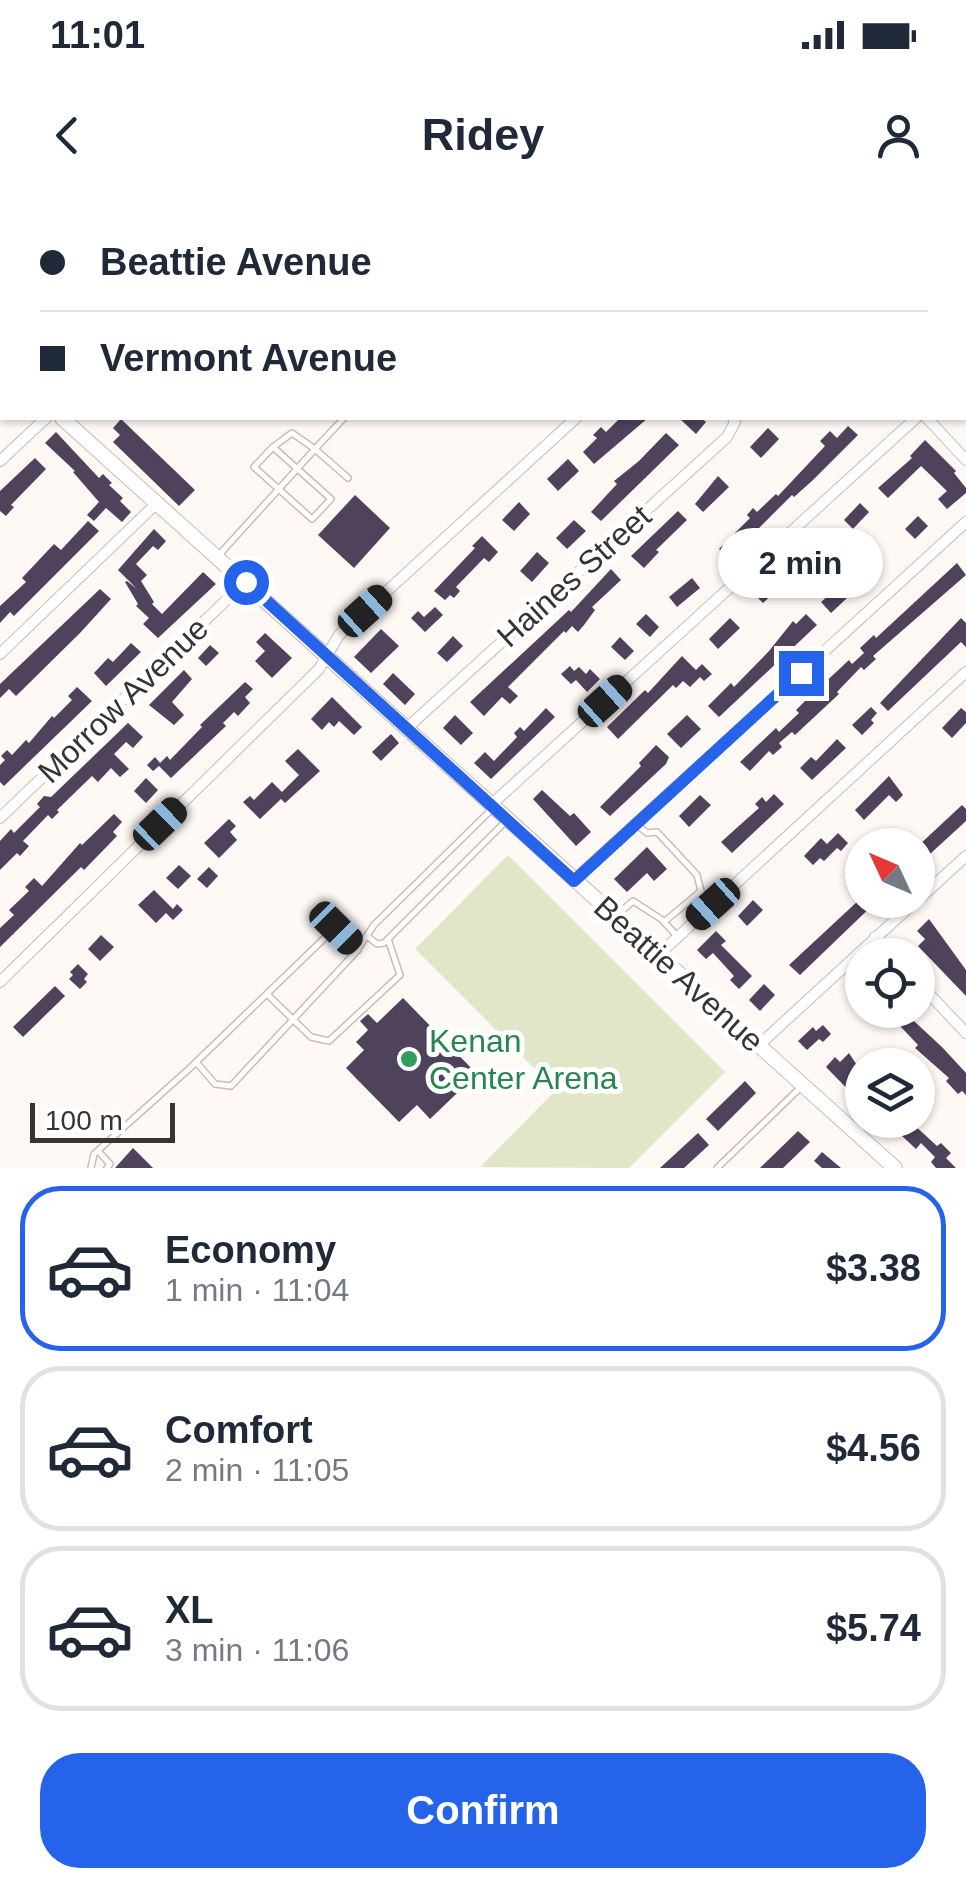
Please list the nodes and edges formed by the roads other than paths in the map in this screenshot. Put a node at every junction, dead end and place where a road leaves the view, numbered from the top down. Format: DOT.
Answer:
graph roads {
  1 [pos="44,420"];
  2 [pos="64,420"];
  3 [pos="342,420"];
  4 [pos="574,420"];
  5 [pos="734,420"];
  6 [pos="914,420"];
  7 [pos="929,420"];
  8 [pos="273,447"];
  9 [pos="315,449"];
  10 [pos="966,460"];
  11 [pos="0,461"];
  12 [pos="297,469"];
  13 [pos="348,478"];
  14 [pos="279,489"];
  15 [pos="158,503"];
  16 [pos="966,522"];
  17 [pos="217,557"];
  18 [pos="246,582"];
  19 [pos="0,654"];
  20 [pos="326,654"];
  21 [pos="966,672"];
  22 [pos="408,726"];
  23 [pos="493,806"];
  24 [pos="0,818"];
  25 [pos="508,819"];
  26 [pos="636,824"];
  27 [pos="966,856"];
  28 [pos="574,881"];
  29 [pos="935,884"];
  30 [pos="701,891"];
  31 [pos="713,904"];
  32 [pos="614,917"];
  33 [pos="897,918"];
  34 [pos="664,922"];
  35 [pos="367,936"];
  36 [pos="678,937"];
  37 [pos="876,937"];
  38 [pos="388,939"];
  39 [pos="358,950"];
  40 [pos="658,956"];
  41 [pos="0,982"];
  42 [pos="267,994"];
  43 [pos="935,1000"];
  44 [pos="293,1022"];
  45 [pos="966,1033"];
  46 [pos="759,1044"];
  47 [pos="196,1062"];
  48 [pos="803,1085"];
  49 [pos="98,1151"];
  50 [pos="91,1168"];
  51 [pos="107,1168"];
  52 [pos="717,1168"];
  53 [pos="894,1168"];
  1 -- 11 [label="street"];
  2 -- 15 [label="street, Beattie Avenue"];
  3 -- 9 [label="lane"];
  4 -- 20 [label="street"];
  5 -- 22 [label="street, Haines Street"];
  6 -- 23 [label="street"];
  7 -- 10 [label="street"];
  8 -- 9 [label="lane"];
  8 -- 12 [label="lane"];
  8 -- 14 [label="lane"];
  9 -- 12 [label="lane"];
  9 -- 13 [label="lane"];
  12 -- 14 [label="lane"];
  12 -- 14 [label="lane"];
  14 -- 17 [label="lane"];
  15 -- 17 [label="street, Beattie Avenue"];
  15 -- 19 [label="street"];
  16 -- 26 [label="street"];
  17 -- 18 [label="street, Beattie Avenue"];
  18 -- 20 [label="street, Beattie Avenue"];
  18 -- 24 [label="street, Morrow Avenue"];
  20 -- 22 [label="street, Beattie Avenue"];
  20 -- 41 [label="street"];
  21 -- 31 [label="street"];
  22 -- 23 [label="street, Beattie Avenue"];
  23 -- 25 [label="street, Beattie Avenue"];
  23 -- 35 [label="lane"];
  25 -- 28 [label="street, Beattie Avenue"];
  25 -- 38 [label="lane"];
  26 -- 28 [label="street"];
  26 -- 30 [label="lane"];
  27 -- 29 [label="street"];
  28 -- 32 [label="street, Beattie Avenue"];
  30 -- 31 [label="lane"];
  30 -- 34 [label="lane"];
  31 -- 36 [label="street"];
  32 -- 34 [label="lane"];
  32 -- 40 [label="street, Beattie Avenue"];
  33 -- 37 [label="street"];
  34 -- 36 [label="lane"];
  35 -- 38 [label="lane"];
  35 -- 39 [label="lane"];
  36 -- 40 [label="street"];
  37 -- 46 [label="street"];
  38 -- 44 [label="lane"];
  39 -- 42 [label="lane"];
  39 -- 44 [label="lane"];
  40 -- 46 [label="street, Beattie Avenue"];
  42 -- 44 [label="lane"];
  42 -- 47 [label="lane"];
  43 -- 45 [label="street"];
  44 -- 47 [label="lane"];
  46 -- 48 [label="street, Beattie Avenue"];
  47 -- 49 [label="lane"];
  48 -- 52 [label="lane"];
  48 -- 53 [label="street, Beattie Avenue"];
  49 -- 50 [label="lane"];
  49 -- 51 [label="lane"];
}
